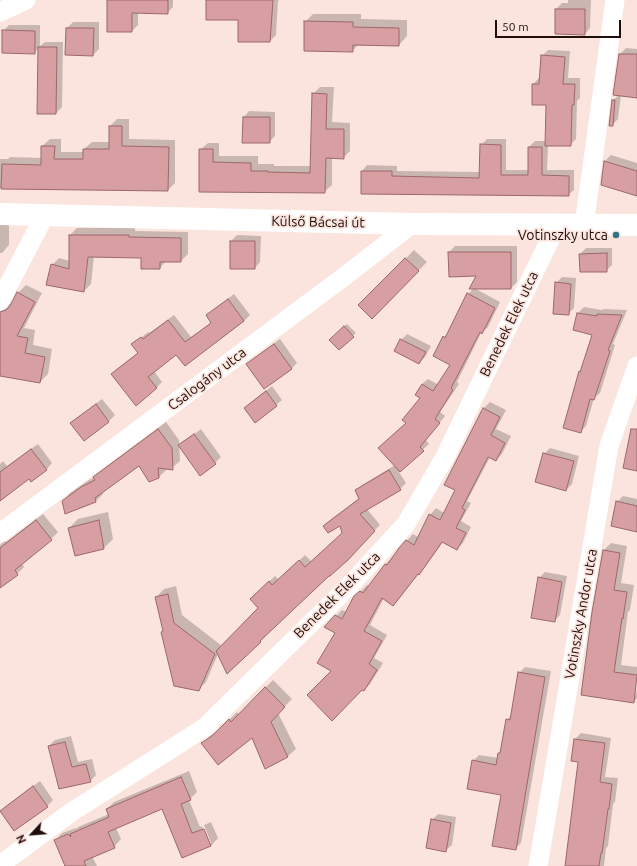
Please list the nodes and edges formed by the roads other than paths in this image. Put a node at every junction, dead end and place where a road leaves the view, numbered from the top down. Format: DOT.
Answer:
graph roads {
  1 [pos="26,0"];
  2 [pos="615,0"];
  3 [pos="0,12"];
  4 [pos="0,214"];
  5 [pos="45,215"];
  6 [pos="412,224"];
  7 [pos="557,225"];
  8 [pos="584,225"];
  9 [pos="637,225"];
  10 [pos="0,300"];
  11 [pos="637,366"];
  12 [pos="0,533"];
  13 [pos="0,865"];
  14 [pos="538,866"];
  1 -- 3 [label="street"];
  2 -- 8 [label="street"];
  4 -- 5 [label="main road, Külső Bácsai út"];
  5 -- 6 [label="main road, Külső Bácsai út"];
  5 -- 10 [label="street"];
  6 -- 7 [label="main road, Külső Bácsai út"];
  6 -- 12 [label="street, Csalogány utca"];
  7 -- 8 [label="main road, Külső Bácsai út"];
  7 -- 13 [label="street, Benedek Elek utca"];
  8 -- 9 [label="main road, Külső Bácsai út"];
  11 -- 14 [label="street, Votinszky Andor utca"];
}
